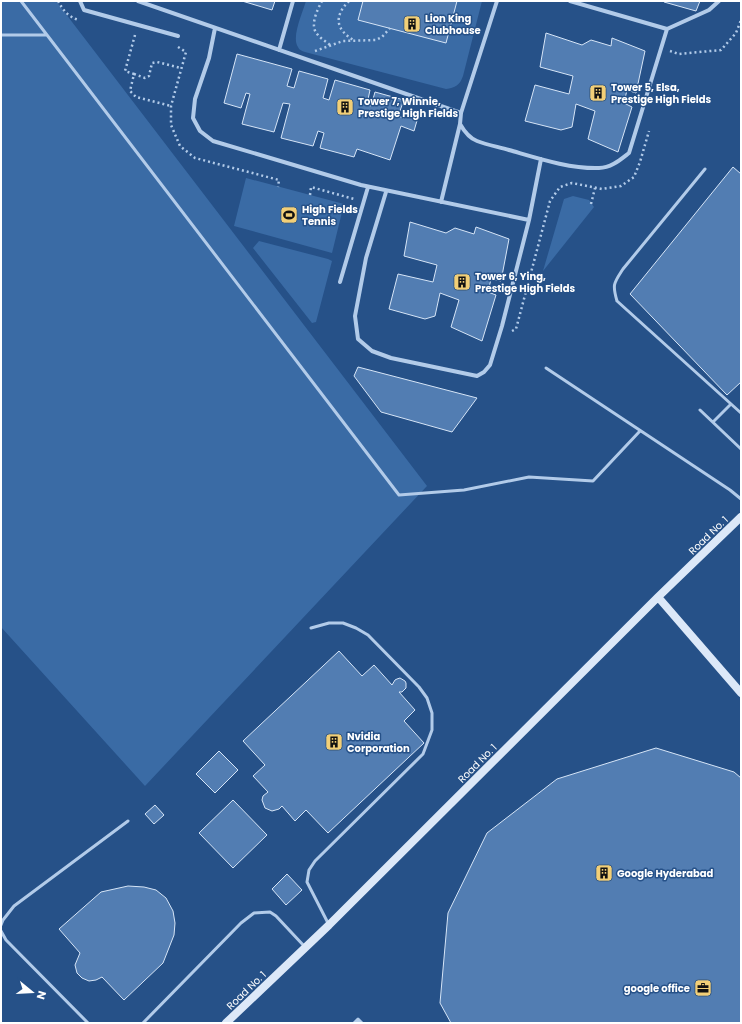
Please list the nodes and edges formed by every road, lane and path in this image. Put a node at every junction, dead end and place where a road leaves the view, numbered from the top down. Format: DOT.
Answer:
graph roads {
  1 [pos="21,1"];
  2 [pos="58,1"];
  3 [pos="80,1"];
  4 [pos="138,1"];
  5 [pos="293,1"];
  6 [pos="322,1"];
  7 [pos="349,1"];
  8 [pos="497,1"];
  9 [pos="570,1"];
  10 [pos="719,1"];
  11 [pos="741,20"];
  12 [pos="81,21"];
  13 [pos="216,28"];
  14 [pos="390,28"];
  15 [pos="667,29"];
  16 [pos="47,35"];
  17 [pos="1,36"];
  18 [pos="178,36"];
  19 [pos="142,37"];
  20 [pos="356,41"];
  21 [pos="172,46"];
  22 [pos="331,46"];
  23 [pos="660,48"];
  24 [pos="279,50"];
  25 [pos="673,52"];
  26 [pos="303,58"];
  27 [pos="671,59"];
  28 [pos="181,68"];
  29 [pos="134,74"];
  30 [pos="171,106"];
  31 [pos="461,113"];
  32 [pos="460,124"];
  33 [pos="651,124"];
  34 [pos="541,159"];
  35 [pos="705,169"];
  36 [pos="278,187"];
  37 [pos="368,187"];
  38 [pos="595,188"];
  39 [pos="386,192"];
  40 [pos="310,195"];
  41 [pos="364,202"];
  42 [pos="441,202"];
  43 [pos="591,204"];
  44 [pos="529,220"];
  45 [pos="340,282"];
  46 [pos="500,331"];
  47 [pos="546,368"];
  48 [pos="731,404"];
  49 [pos="700,410"];
  50 [pos="741,412"];
  51 [pos="713,422"];
  52 [pos="640,431"];
  53 [pos="741,449"];
  54 [pos="741,499"];
  55 [pos="741,517"];
  56 [pos="658,597"];
  57 [pos="311,628"];
  58 [pos="741,693"];
  59 [pos="128,822"];
  60 [pos="329,925"];
  61 [pos="1,926"];
  62 [pos="1,931"];
  63 [pos="305,947"];
  64 [pos="88,1023"];
  65 [pos="143,1023"];
  66 [pos="226,1023"];
  67 [pos="354,1023"];
  68 [pos="362,1023"];
  1 -- 16 [label="lane"];
  2 -- 12 [label="path"];
  3 -- 18 [label="street"];
  4 -- 13 [label="street"];
  5 -- 24 [label="street"];
  6 -- 22 [label="path"];
  7 -- 20 [label="path"];
  8 -- 31 [label="street"];
  9 -- 15 [label="street"];
  10 -- 15 [label="street"];
  11 -- 25 [label="path"];
  13 -- 24 [label="street"];
  13 -- 37 [label="street"];
  14 -- 20 [label="path"];
  15 -- 23 [label="street"];
  16 -- 17 [label="lane"];
  16 -- 52 [label="lane"];
  19 -- 29 [label="path"];
  20 -- 22 [label="path"];
  21 -- 28 [label="path"];
  22 -- 26 [label="path"];
  23 -- 25 [label="path"];
  23 -- 34 [label="street"];
  24 -- 26 [label="street"];
  25 -- 27 [label="path"];
  26 -- 31 [label="street"];
  28 -- 29 [label="path"];
  28 -- 30 [label="path"];
  29 -- 30 [label="path"];
  30 -- 36 [label="path"];
  31 -- 32 [label="street"];
  32 -- 34 [label="street"];
  32 -- 42 [label="street"];
  33 -- 38 [label="path"];
  34 -- 44 [label="street"];
  35 -- 48 [label="lane"];
  37 -- 39 [label="street"];
  37 -- 41 [label="street"];
  38 -- 43 [label="path"];
  38 -- 46 [label="path"];
  39 -- 42 [label="street"];
  39 -- 46 [label="street"];
  40 -- 41 [label="path"];
  41 -- 45 [label="street"];
  42 -- 44 [label="street"];
  44 -- 46 [label="street"];
  47 -- 52 [label="lane"];
  48 -- 50 [label="lane"];
  48 -- 51 [label="lane"];
  49 -- 51 [label="lane"];
  51 -- 53 [label="lane"];
  52 -- 54 [label="lane"];
  55 -- 56 [label="street, Road No. 1"];
  56 -- 58 [label="street"];
  56 -- 60 [label="street, Road No. 1"];
  57 -- 60 [label="lane"];
  59 -- 61 [label="lane"];
  60 -- 63 [label="street, Road No. 1"];
  62 -- 64 [label="lane"];
  63 -- 65 [label="lane"];
  63 -- 66 [label="street, Road No. 1"];
  67 -- 68 [label="lane"];
}
